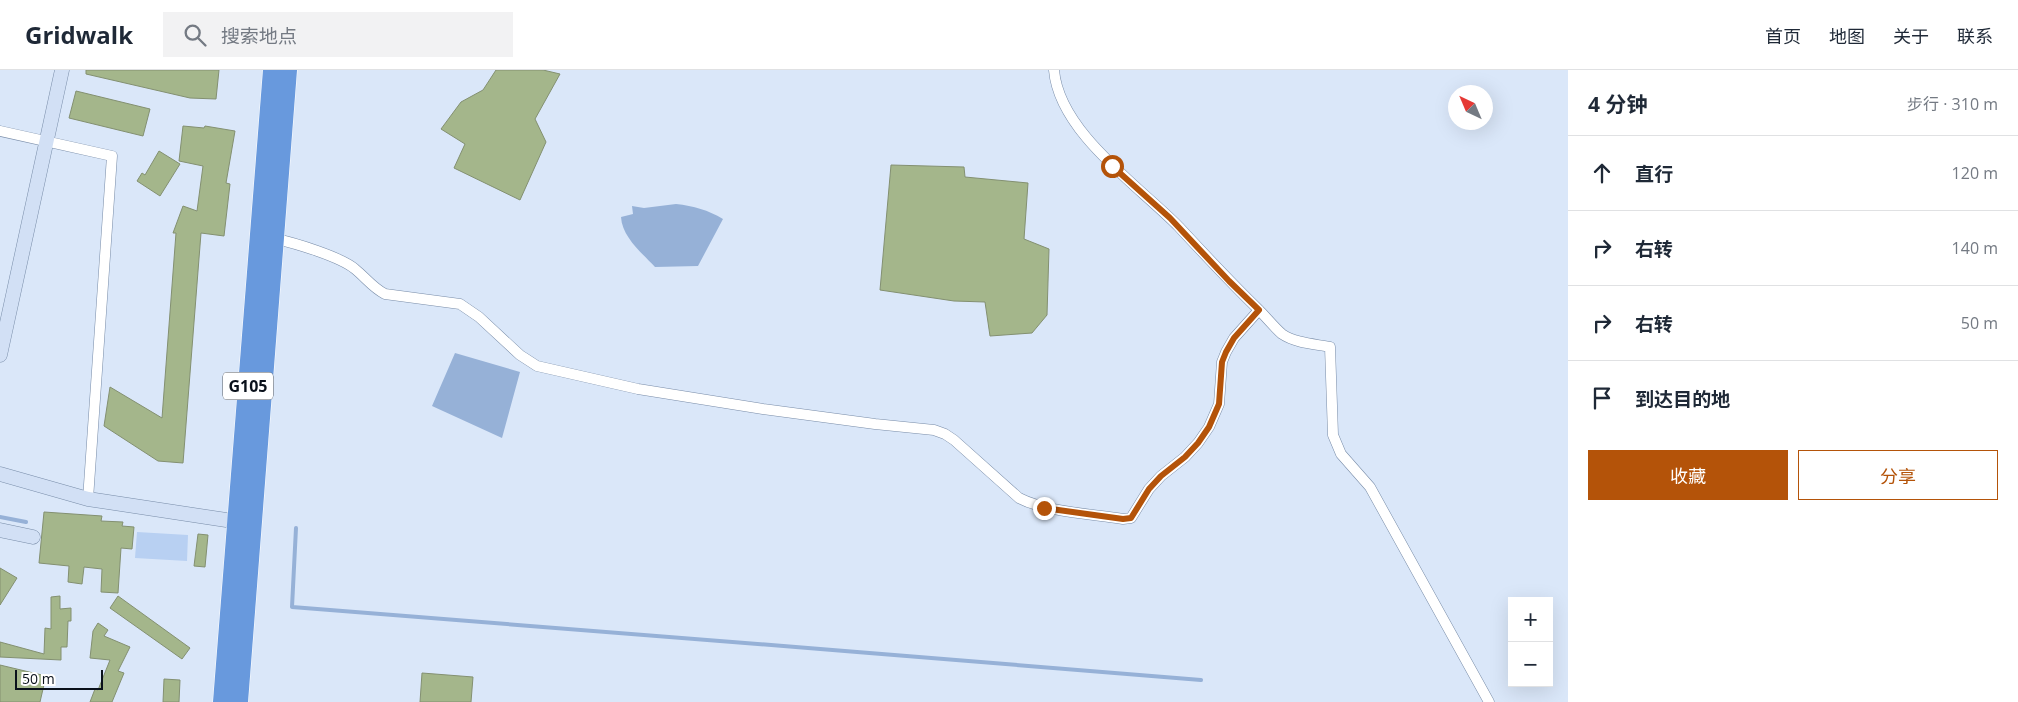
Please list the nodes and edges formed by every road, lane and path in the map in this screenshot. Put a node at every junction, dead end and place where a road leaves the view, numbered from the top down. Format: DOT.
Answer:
graph roads {
  1 [pos="62,70"];
  2 [pos="272,70"];
  3 [pos="288,70"];
  4 [pos="1054,70"];
  5 [pos="0,131"];
  6 [pos="47,142"];
  7 [pos="276,239"];
  8 [pos="1259,310"];
  9 [pos="0,355"];
  10 [pos="0,474"];
  11 [pos="88,499"];
  12 [pos="245,523"];
  13 [pos="0,530"];
  14 [pos="33,537"];
  15 [pos="222,702"];
  16 [pos="239,702"];
  17 [pos="1489,702"];
  1 -- 6 [label="street"];
  2 -- 12 [label="highway, G105"];
  3 -- 7 [label="highway, G105"];
  4 -- 8 [label="street"];
  5 -- 6 [label="street"];
  6 -- 9 [label="street"];
  6 -- 11 [label="street"];
  7 -- 8 [label="street"];
  7 -- 12 [label="highway, G105"];
  8 -- 17 [label="street"];
  10 -- 11 [label="street"];
  11 -- 12 [label="street"];
  12 -- 15 [label="highway, G105"];
  12 -- 16 [label="highway, G105"];
  13 -- 14 [label="street"];
}
